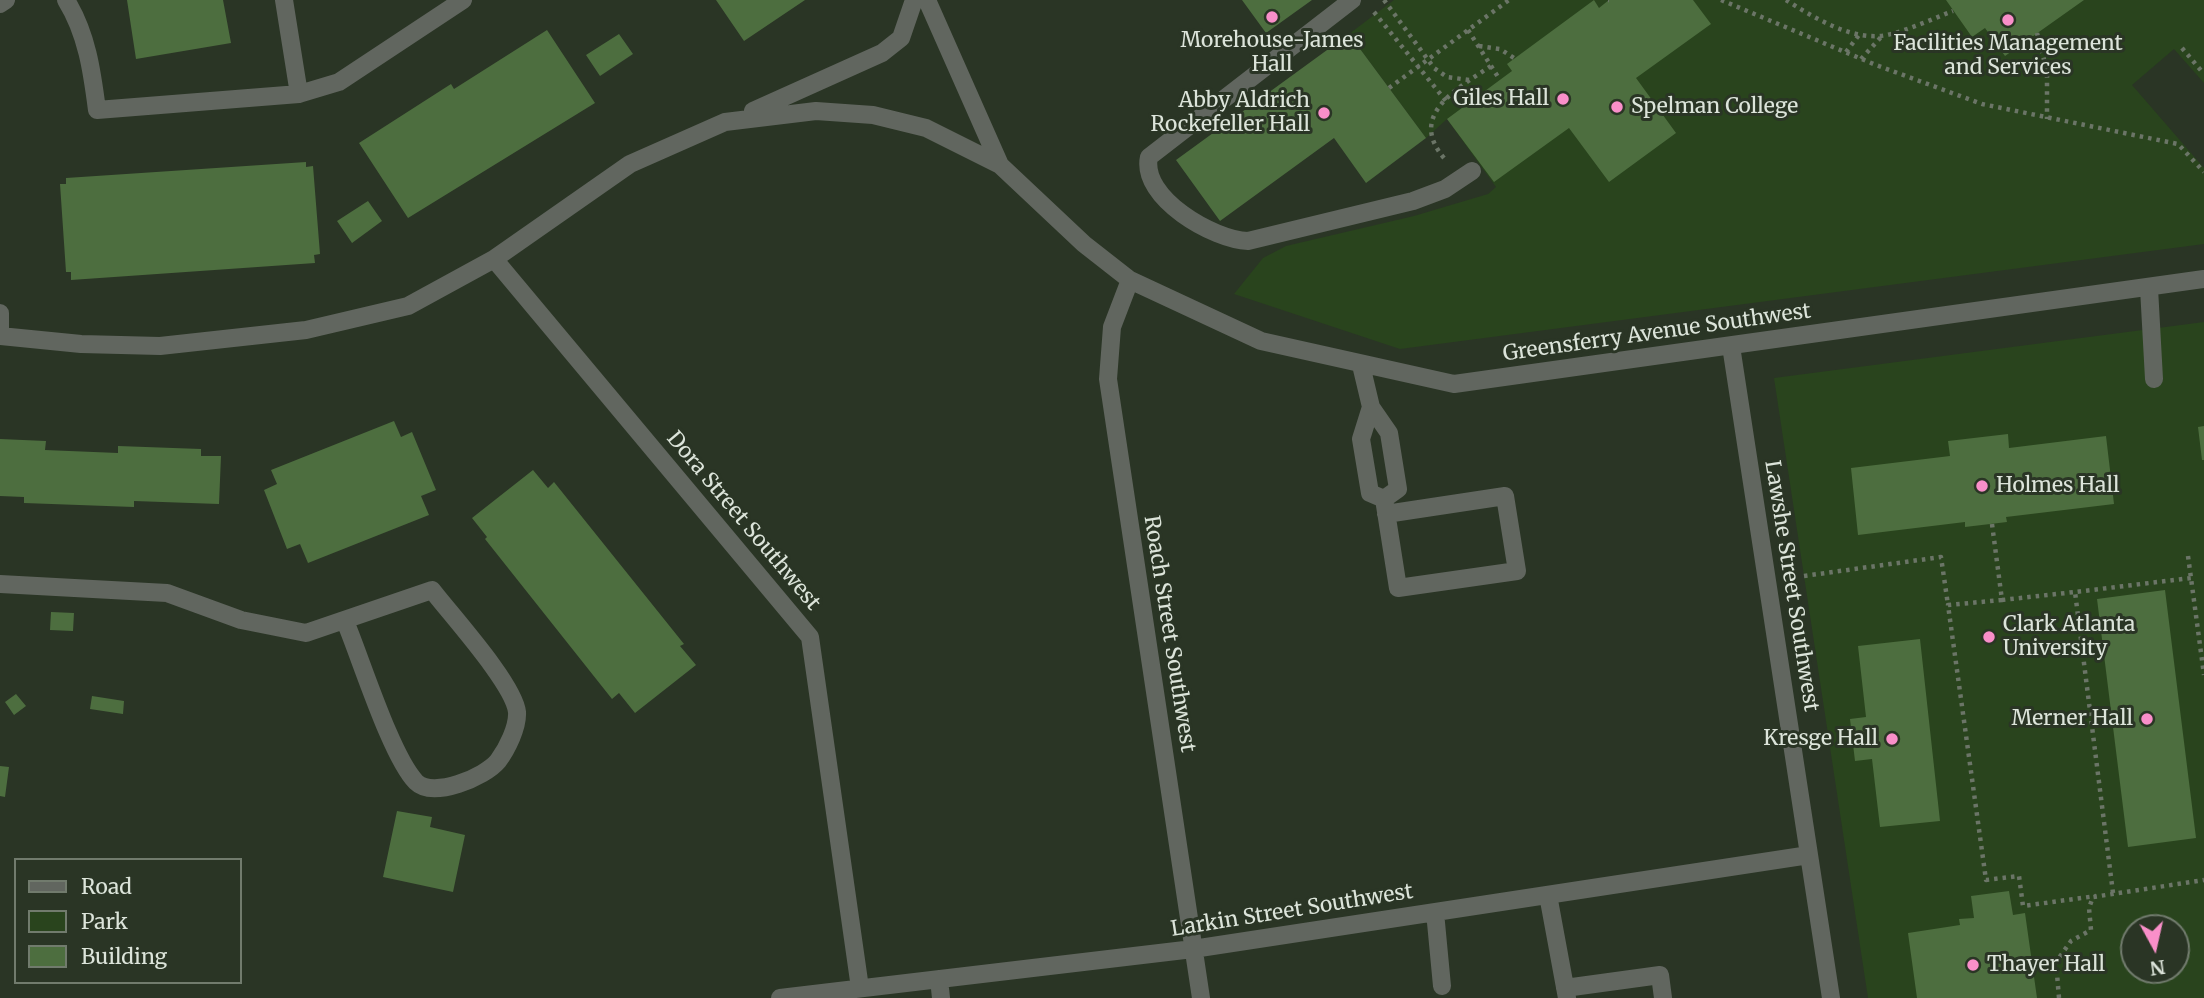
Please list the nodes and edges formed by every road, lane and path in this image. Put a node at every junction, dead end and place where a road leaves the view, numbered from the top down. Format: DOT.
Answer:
graph roads {
  1 [pos="6,0"];
  2 [pos="66,0"];
  3 [pos="284,0"];
  4 [pos="463,0"];
  5 [pos="914,0"];
  6 [pos="927,0"];
  7 [pos="1352,0"];
  8 [pos="1384,0"];
  9 [pos="1509,0"];
  10 [pos="1721,0"];
  11 [pos="1786,0"];
  12 [pos="0,4"];
  13 [pos="1372,9"];
  14 [pos="1953,11"];
  15 [pos="1468,30"];
  16 [pos="2038,33"];
  17 [pos="1859,34"];
  18 [pos="1882,35"];
  19 [pos="1479,46"];
  20 [pos="2182,48"];
  21 [pos="1846,52"];
  22 [pos="1514,58"];
  23 [pos="1861,59"];
  24 [pos="1428,60"];
  25 [pos="1491,66"];
  26 [pos="1417,68"];
  27 [pos="2204,74"];
  28 [pos="1470,80"];
  29 [pos="1500,80"];
  30 [pos="1389,88"];
  31 [pos="299,94"];
  32 [pos="1446,101"];
  33 [pos="2047,118"];
  34 [pos="725,122"];
  35 [pos="1000,165"];
  36 [pos="1472,171"];
  37 [pos="2204,172"];
  38 [pos="494,259"];
  39 [pos="2204,279"];
  40 [pos="1130,280"];
  41 [pos="2149,288"];
  42 [pos="0,313"];
  43 [pos="0,336"];
  44 [pos="1731,346"];
  45 [pos="1361,365"];
  46 [pos="2154,379"];
  47 [pos="1371,407"];
  48 [pos="1385,507"];
  49 [pos="1992,524"];
  50 [pos="2188,556"];
  51 [pos="1804,576"];
  52 [pos="2191,578"];
  53 [pos="0,584"];
  54 [pos="2075,592"];
  55 [pos="2001,600"];
  56 [pos="1948,606"];
  57 [pos="345,621"];
  58 [pos="2204,675"];
  59 [pos="1809,855"];
  60 [pos="2204,880"];
  61 [pos="2113,893"];
  62 [pos="1548,895"];
  63 [pos="2096,896"];
  64 [pos="1435,912"];
  65 [pos="1193,950"];
  66 [pos="939,979"];
  67 [pos="1442,986"];
  68 [pos="860,988"];
  69 [pos="1566,993"];
  70 [pos="804,997"];
  71 [pos="780,998"];
  72 [pos="941,998"];
  73 [pos="1201,998"];
  74 [pos="1663,998"];
  75 [pos="1830,998"];
  76 [pos="2059,998"];
  1 -- 12 [label="street"];
  2 -- 31 [label="street"];
  3 -- 31 [label="street"];
  4 -- 31 [label="street"];
  5 -- 34 [label="street"];
  6 -- 35 [label="street"];
  7 -- 36 [label="street"];
  8 -- 24 [label="path"];
  9 -- 15 [label="path"];
  10 -- 21 [label="path"];
  11 -- 17 [label="path"];
  13 -- 26 [label="path"];
  14 -- 18 [label="path"];
  15 -- 19 [label="path"];
  15 -- 24 [label="path"];
  16 -- 33 [label="path"];
  17 -- 18 [label="path"];
  17 -- 21 [label="path"];
  18 -- 23 [label="path"];
  19 -- 22 [label="path"];
  19 -- 25 [label="path"];
  20 -- 27 [label="path"];
  21 -- 23 [label="path"];
  23 -- 33 [label="path"];
  24 -- 26 [label="path"];
  24 -- 28 [label="path"];
  25 -- 28 [label="path"];
  25 -- 29 [label="path"];
  26 -- 30 [label="path"];
  26 -- 32 [label="path"];
  28 -- 32 [label="path"];
  32 -- 36 [label="path"];
  33 -- 37 [label="path"];
  34 -- 35 [label="street"];
  34 -- 38 [label="street"];
  35 -- 40 [label="street, Greensferry Avenue Southwest"];
  38 -- 43 [label="street"];
  38 -- 68 [label="street, Dora Street Southwest"];
  39 -- 41 [label="street, Greensferry Avenue Southwest"];
  40 -- 45 [label="street, Greensferry Avenue Southwest"];
  40 -- 65 [label="street, Roach Street Southwest"];
  41 -- 44 [label="street, Greensferry Avenue Southwest"];
  41 -- 46 [label="street"];
  42 -- 43 [label="street"];
  44 -- 45 [label="street, Greensferry Avenue Southwest"];
  44 -- 59 [label="street, Lawshe Street Southwest"];
  45 -- 47 [label="street"];
  47 -- 48 [label="street"];
  47 -- 48 [label="street"];
  48 -- 48 [label="street"];
  49 -- 55 [label="path"];
  50 -- 52 [label="path"];
  51 -- 56 [label="path"];
  52 -- 54 [label="path"];
  52 -- 58 [label="path"];
  53 -- 57 [label="street"];
  54 -- 55 [label="path"];
  54 -- 61 [label="path"];
  55 -- 56 [label="path"];
  56 -- 63 [label="path"];
  57 -- 57 [label="street"];
  59 -- 62 [label="street, Larkin Street Southwest"];
  59 -- 75 [label="street, Lawshe Street Southwest"];
  60 -- 61 [label="path"];
  61 -- 63 [label="path"];
  62 -- 64 [label="street, Larkin Street Southwest"];
  62 -- 69 [label="street"];
  63 -- 76 [label="path"];
  64 -- 65 [label="street, Larkin Street Southwest"];
  64 -- 67 [label="street"];
  65 -- 66 [label="street, Larkin Street Southwest"];
  65 -- 73 [label="street, Roach Street Southwest"];
  66 -- 68 [label="street, Larkin Street Southwest"];
  66 -- 72 [label="street"];
  68 -- 70 [label="street, Larkin Street Southwest"];
  69 -- 74 [label="street"];
  70 -- 71 [label="street, Larkin Street Southwest"];
}
